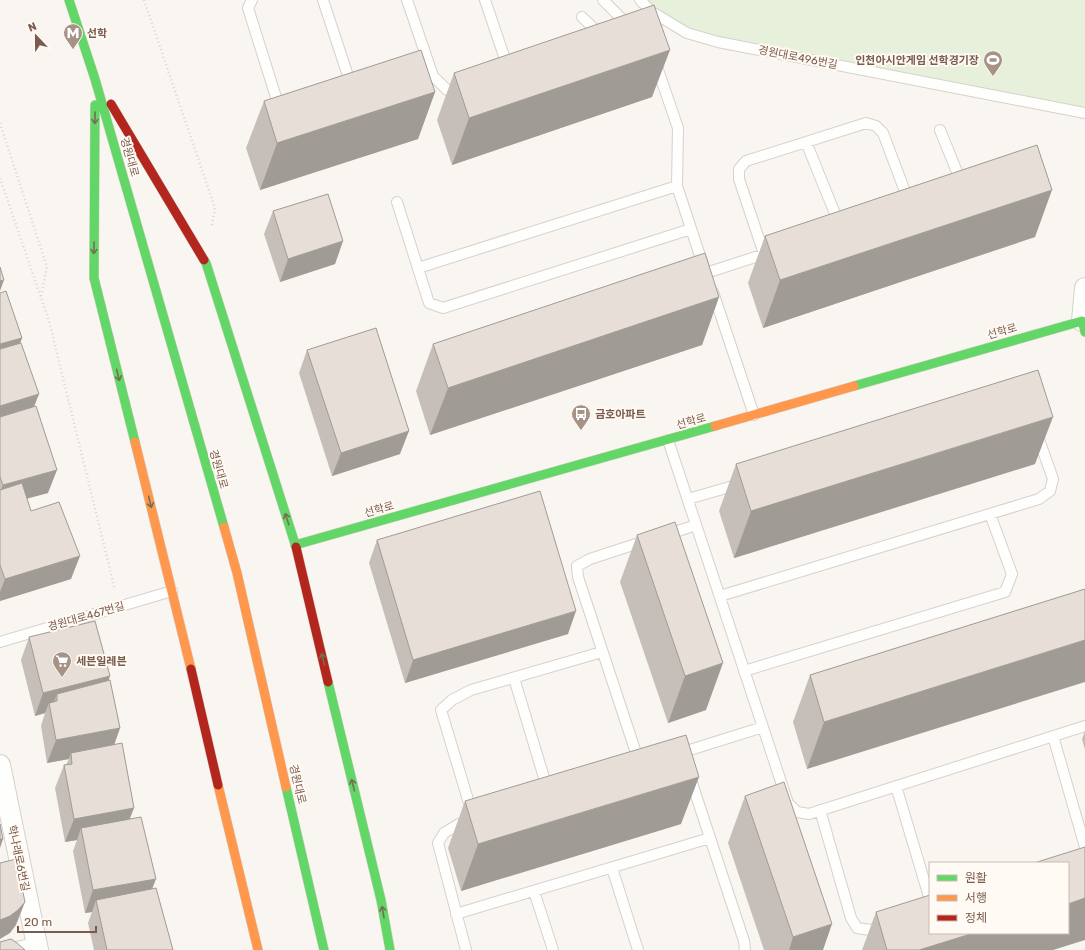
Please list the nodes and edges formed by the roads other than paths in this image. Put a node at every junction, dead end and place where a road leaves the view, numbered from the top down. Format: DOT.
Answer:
graph roads {
  1 [pos="69,0"];
  2 [pos="252,0"];
  3 [pos="323,0"];
  4 [pos="407,0"];
  5 [pos="485,0"];
  6 [pos="603,0"];
  7 [pos="640,0"];
  8 [pos="582,17"];
  9 [pos="652,53"];
  10 [pos="509,72"];
  11 [pos="96,79"];
  12 [pos="473,84"];
  13 [pos="352,88"];
  14 [pos="281,112"];
  15 [pos="1085,113"];
  16 [pos="940,130"];
  17 [pos="806,142"];
  18 [pos="677,186"];
  19 [pos="951,191"];
  20 [pos="397,202"];
  21 [pos="912,205"];
  22 [pos="841,228"];
  23 [pos="691,229"];
  24 [pos="778,249"];
  25 [pos="764,254"];
  26 [pos="418,268"];
  27 [pos="706,273"];
  28 [pos="1085,288"];
  29 [pos="1084,324"];
  30 [pos="754,416"];
  31 [pos="1035,428"];
  32 [pos="668,440"];
  33 [pos="749,482"];
  34 [pos="688,499"];
  35 [pos="990,514"];
  36 [pos="696,525"];
  37 [pos="295,545"];
  38 [pos="172,591"];
  39 [pos="720,596"];
  40 [pos="0,642"];
  41 [pos="602,652"];
  42 [pos="744,671"];
  43 [pos="514,678"];
  44 [pos="1085,726"];
  45 [pos="763,727"];
  46 [pos="1053,736"];
  47 [pos="668,757"];
  48 [pos="685,760"];
  49 [pos="0,765"];
  50 [pos="640,766"];
  51 [pos="896,786"];
  52 [pos="549,795"];
  53 [pos="820,810"];
  54 [pos="710,838"];
  55 [pos="1085,847"];
  56 [pos="612,868"];
  57 [pos="534,891"];
  58 [pos="929,897"];
  59 [pos="456,914"];
  60 [pos="893,923"];
  61 [pos="38,947"];
  62 [pos="1,950"];
  63 [pos="258,950"];
  64 [pos="324,950"];
  65 [pos="390,950"];
  66 [pos="466,950"];
  67 [pos="553,950"];
  68 [pos="638,950"];
  69 [pos="745,950"];
  1 -- 11 [label="main road, 경원대로"];
  2 -- 14 [label="lane"];
  3 -- 13 [label="lane"];
  4 -- 12 [label="lane"];
  5 -- 10 [label="lane"];
  6 -- 8 [label="lane"];
  7 -- 15 [label="lane, 경원대로496번길"];
  9 -- 18 [label="lane"];
  37 -- 11 [label="main road, one-way"];
  11 -- 38 [label="main road, one-way"];
  11 -- 64 [label="main road, 경원대로"];
  16 -- 19 [label="lane"];
  17 -- 21 [label="lane"];
  17 -- 22 [label="lane"];
  17 -- 25 [label="lane"];
  18 -- 23 [label="lane"];
  18 -- 26 [label="lane"];
  20 -- 26 [label="lane"];
  23 -- 26 [label="lane"];
  23 -- 27 [label="lane"];
  24 -- 25 [label="lane"];
  25 -- 27 [label="lane"];
  27 -- 30 [label="lane"];
  28 -- 29 [label="street"];
  29 -- 30 [label="main road, 선학로"];
  30 -- 32 [label="main road, 선학로"];
  31 -- 35 [label="lane"];
  32 -- 34 [label="lane"];
  32 -- 37 [label="main road, 선학로"];
  33 -- 34 [label="lane"];
  34 -- 36 [label="lane"];
  35 -- 39 [label="lane"];
  35 -- 42 [label="lane"];
  36 -- 39 [label="lane"];
  36 -- 41 [label="lane"];
  65 -- 37 [label="main road, one-way"];
  38 -- 40 [label="lane, 경원대로467번길"];
  38 -- 63 [label="main road"];
  39 -- 42 [label="lane"];
  41 -- 43 [label="lane"];
  41 -- 50 [label="lane"];
  42 -- 45 [label="lane"];
  43 -- 52 [label="lane"];
  43 -- 59 [label="lane"];
  44 -- 46 [label="lane"];
  45 -- 48 [label="lane"];
  45 -- 53 [label="lane"];
  46 -- 51 [label="lane"];
  46 -- 55 [label="lane"];
  47 -- 48 [label="lane"];
  48 -- 54 [label="lane"];
  49 -- 61 [label="street, 학나래로6번길"];
  51 -- 53 [label="lane"];
  51 -- 58 [label="lane"];
  53 -- 60 [label="lane"];
  54 -- 56 [label="lane"];
  54 -- 69 [label="lane"];
  56 -- 57 [label="lane"];
  56 -- 68 [label="lane"];
  57 -- 59 [label="lane"];
  57 -- 67 [label="lane"];
  59 -- 66 [label="lane"];
  61 -- 62 [label="lane"];
}
